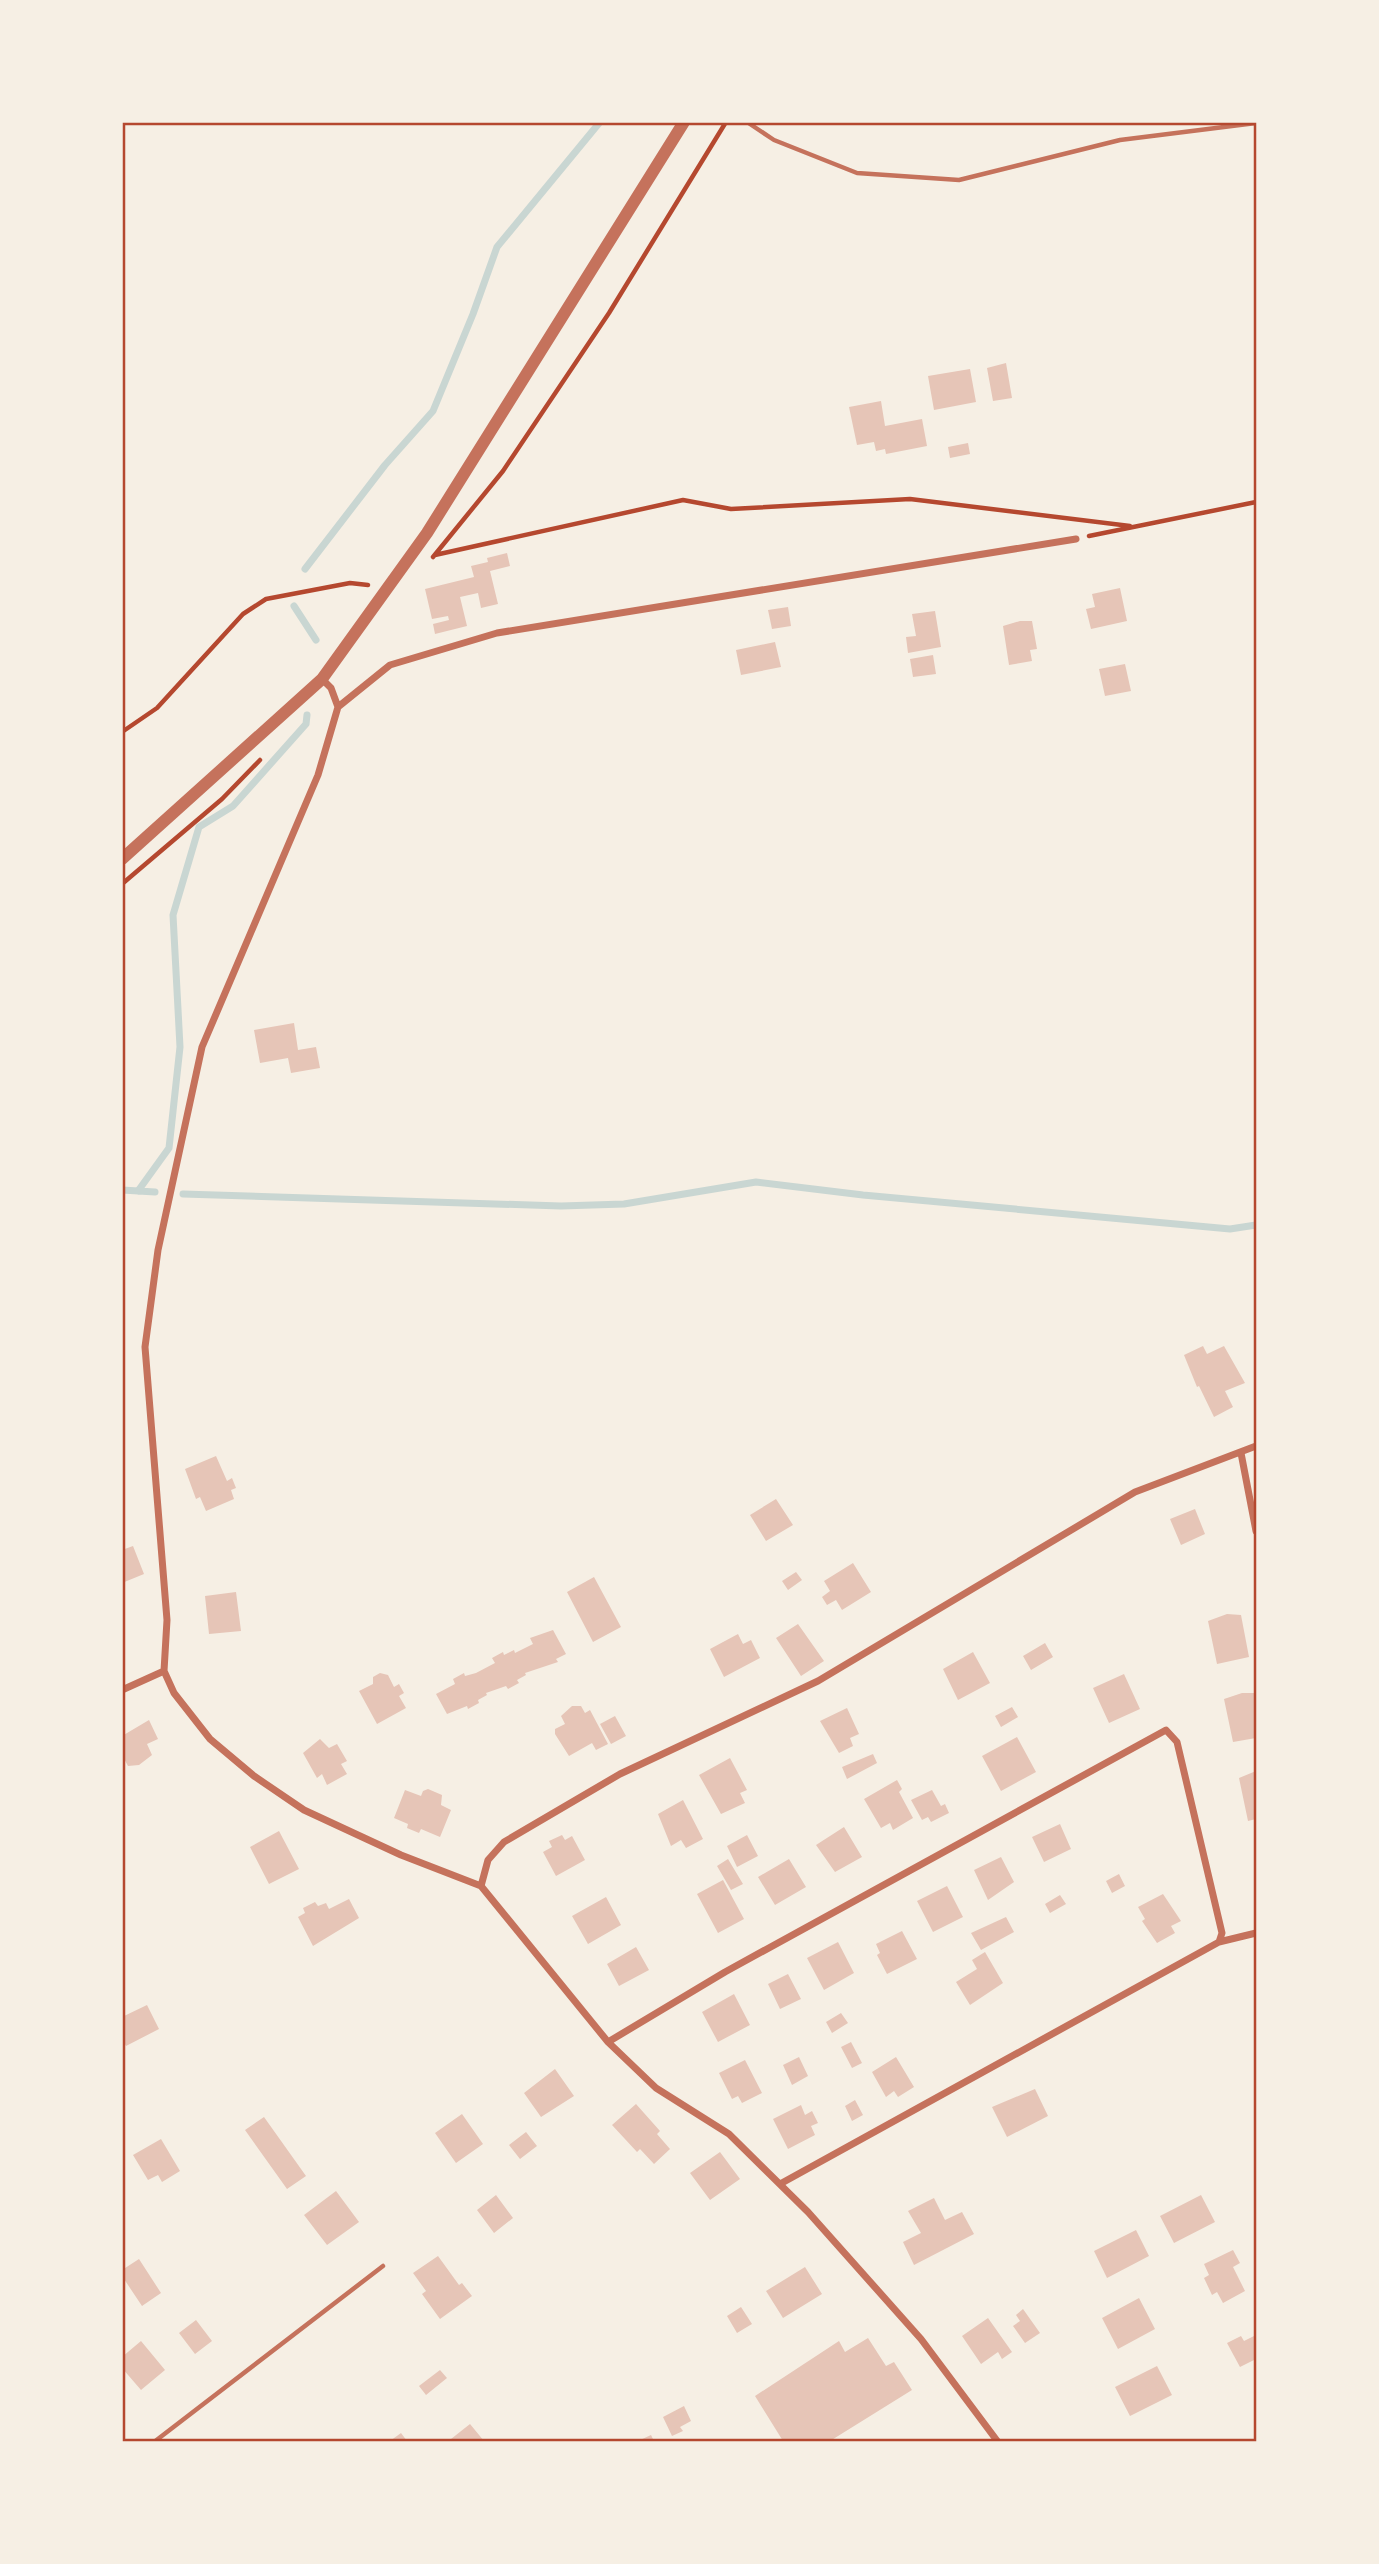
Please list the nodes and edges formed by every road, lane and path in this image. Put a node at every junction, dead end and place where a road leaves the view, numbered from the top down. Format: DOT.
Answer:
graph roads {
  1 [pos="684,122"];
  2 [pos="747,122"];
  3 [pos="1256,123"];
  4 [pos="1256,502"];
  5 [pos="1130,527"];
  6 [pos="1076,539"];
  7 [pos="407,560"];
  8 [pos="387,588"];
  9 [pos="322,679"];
  10 [pos="338,707"];
  11 [pos="122,733"];
  12 [pos="122,859"];
  13 [pos="1256,1446"];
  14 [pos="1241,1452"];
  15 [pos="1256,1531"];
  16 [pos="164,1671"];
  17 [pos="122,1690"];
  18 [pos="481,1885"];
  19 [pos="1256,1933"];
  20 [pos="1219,1942"];
  21 [pos="608,2042"];
  22 [pos="780,2184"];
  23 [pos="383,2266"];
  24 [pos="154,2441"];
  25 [pos="998,2441"];
  1 -- 7 [label="street"];
  2 -- 3 [label="lane"];
  4 -- 5 [label="path"];
  5 -- 6 [label="path"];
  5 -- 7 [label="path"];
  6 -- 10 [label="street"];
  7 -- 8 [label="street"];
  8 -- 9 [label="street"];
  8 -- 11 [label="path"];
  9 -- 10 [label="street"];
  9 -- 12 [label="street"];
  10 -- 16 [label="street"];
  13 -- 14 [label="street"];
  14 -- 15 [label="street"];
  14 -- 18 [label="street"];
  16 -- 17 [label="street"];
  16 -- 18 [label="street"];
  18 -- 21 [label="street"];
  19 -- 20 [label="street"];
  20 -- 21 [label="street"];
  20 -- 22 [label="street"];
  21 -- 22 [label="street"];
  22 -- 25 [label="street"];
  23 -- 24 [label="lane"];
}
